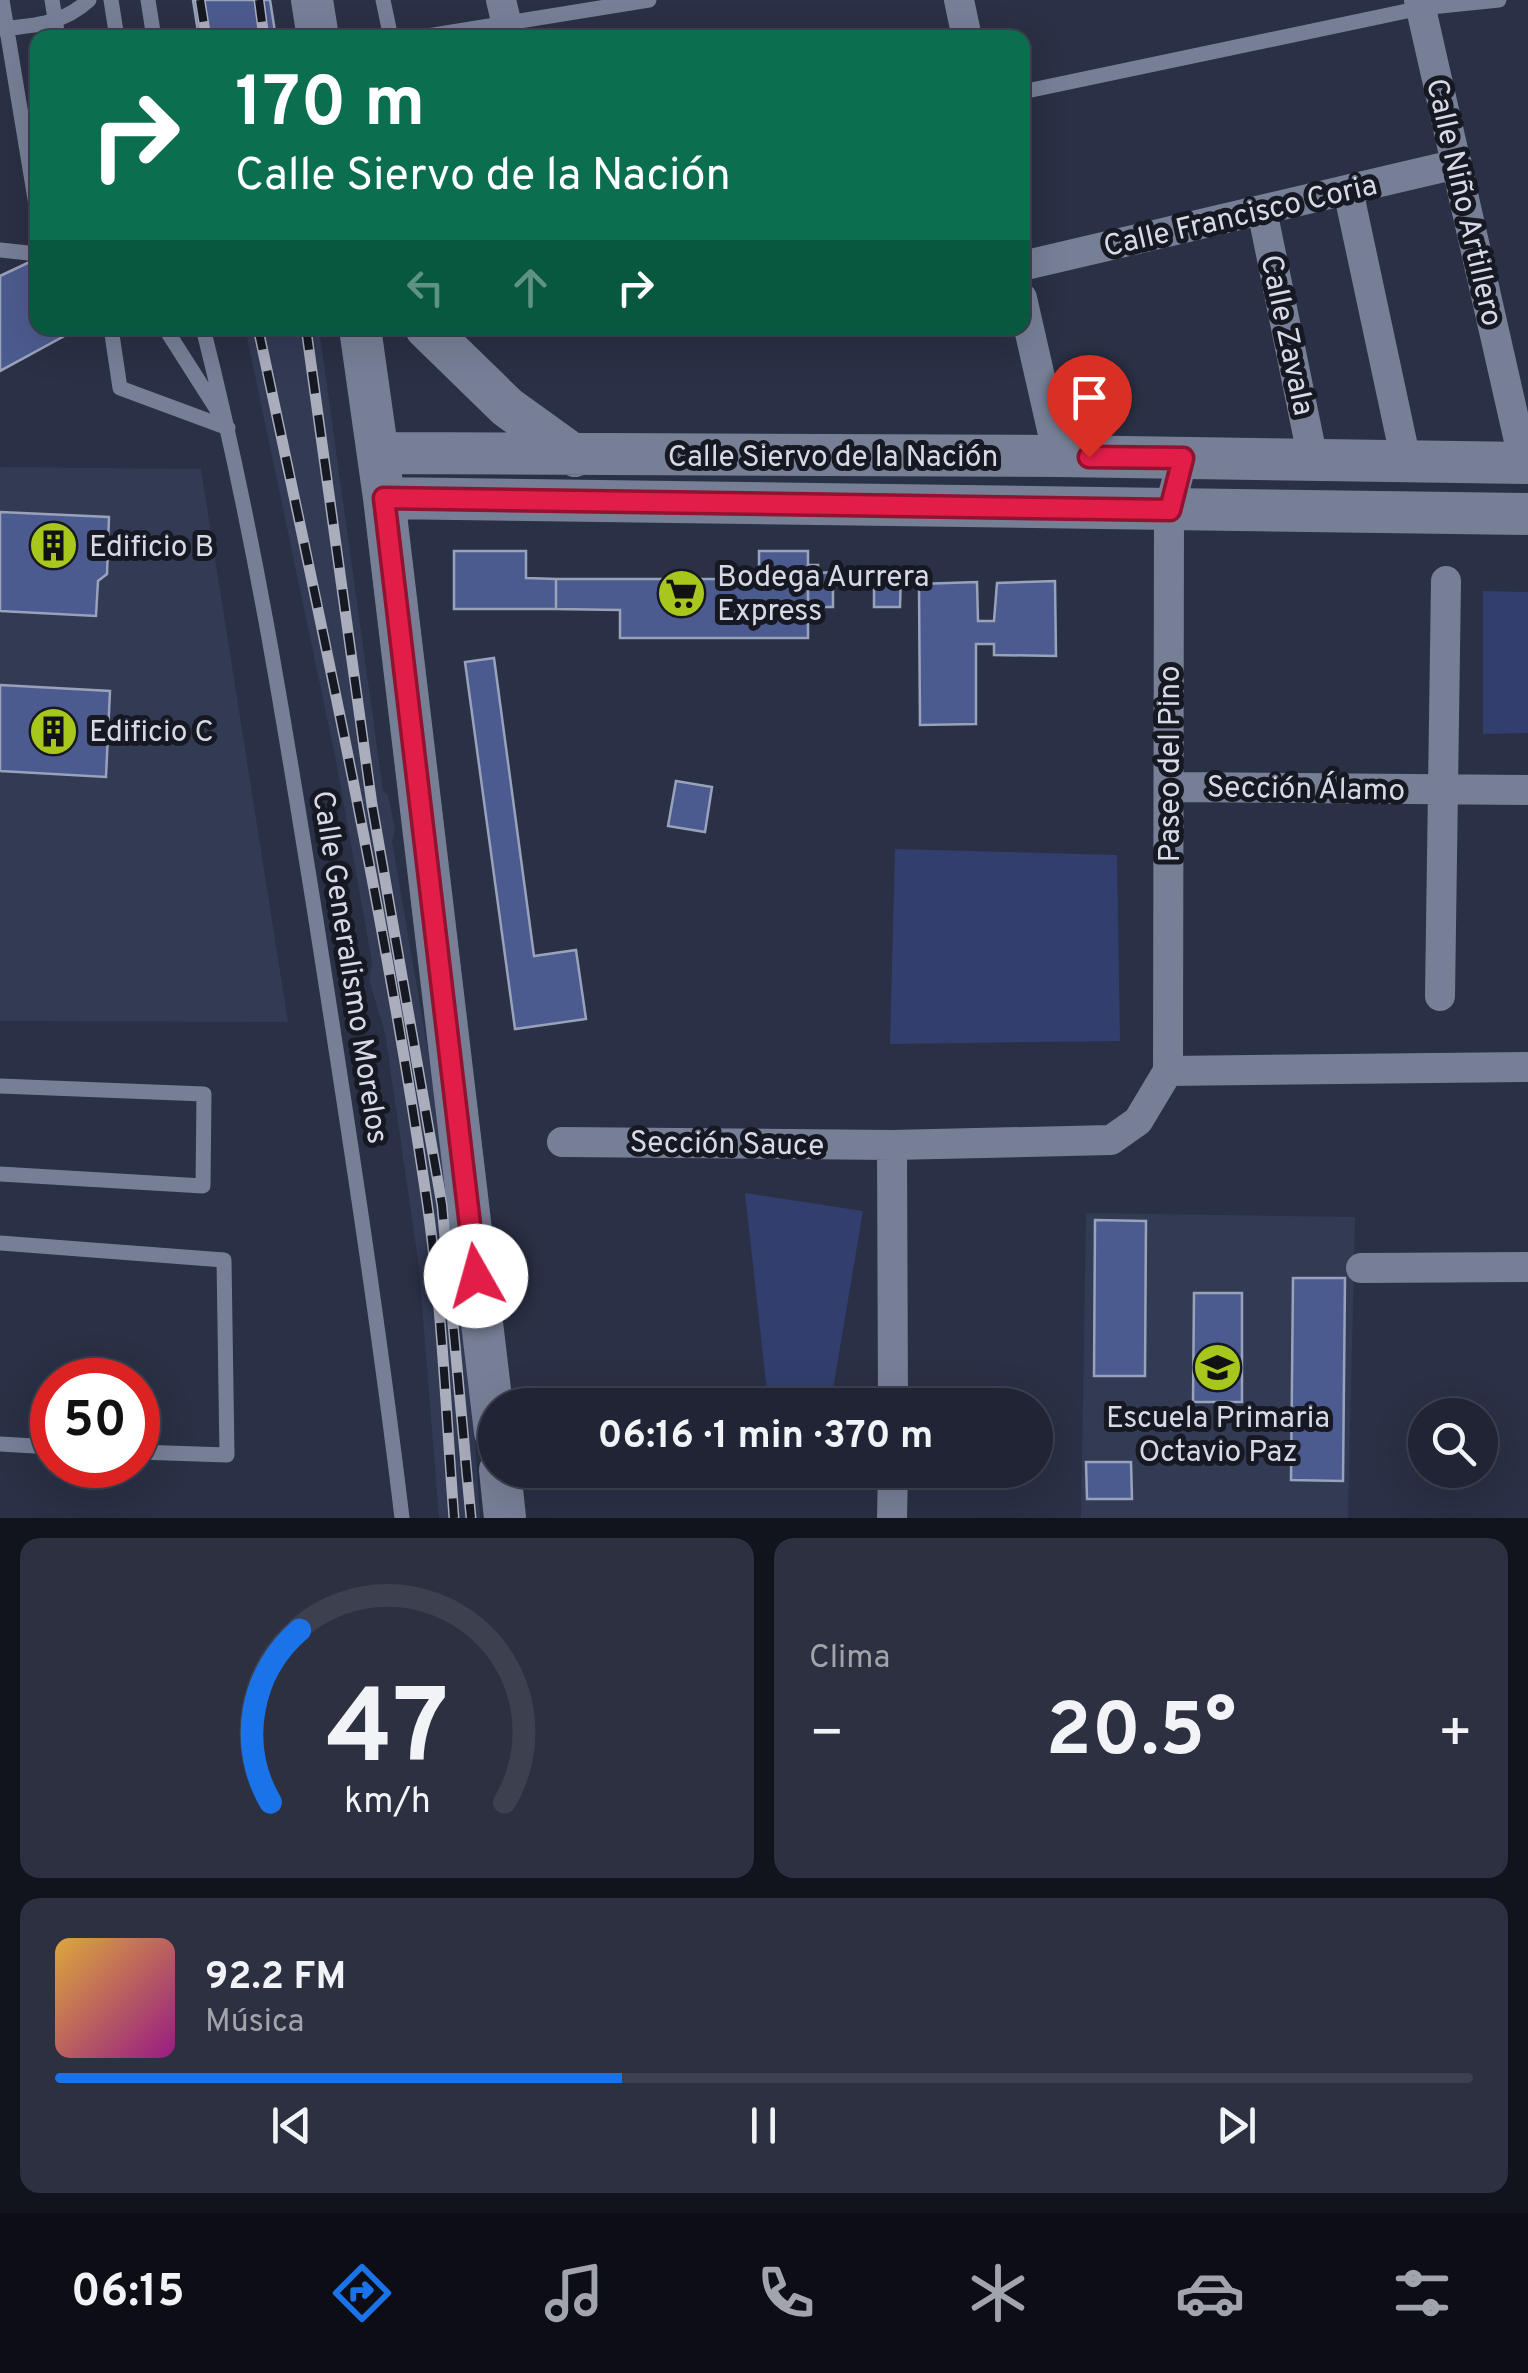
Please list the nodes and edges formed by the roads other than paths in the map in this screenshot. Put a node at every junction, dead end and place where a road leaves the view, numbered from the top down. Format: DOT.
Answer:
graph roads {
  1 [pos="2,0"];
  2 [pos="52,0"];
  3 [pos="89,0"];
  4 [pos="112,0"];
  5 [pos="148,0"];
  6 [pos="312,0"];
  7 [pos="384,0"];
  8 [pos="649,0"];
  9 [pos="959,0"];
  10 [pos="1500,0"];
  11 [pos="1420,4"];
  12 [pos="506,21"];
  13 [pos="0,29"];
  14 [pos="55,30"];
  15 [pos="116,30"];
  16 [pos="153,30"];
  17 [pos="317,30"];
  18 [pos="390,30"];
  19 [pos="458,30"];
  20 [pos="965,30"];
  21 [pos="1030,90"];
  22 [pos="1457,164"];
  23 [pos="30,169"];
  24 [pos="1348,190"];
  25 [pos="1262,210"];
  26 [pos="0,250"];
  27 [pos="30,253"];
  28 [pos="1030,264"];
  29 [pos="1030,333"];
  30 [pos="111,335"];
  31 [pos="170,335"];
  32 [pos="204,335"];
  33 [pos="361,335"];
  34 [pos="433,335"];
  35 [pos="228,428"];
  36 [pos="378,454"];
  37 [pos="575,456"];
  38 [pos="1058,456"];
  39 [pos="1183,458"];
  40 [pos="1314,460"];
  41 [pos="1406,461"];
  42 [pos="1526,463"];
  43 [pos="384,498"];
  44 [pos="1170,510"];
  45 [pos="1528,514"];
  46 [pos="1446,581"];
  47 [pos="1169,788"];
  48 [pos="1443,789"];
  49 [pos="1528,790"];
  50 [pos="1440,996"];
  51 [pos="1528,1067"];
  52 [pos="1168,1071"];
  53 [pos="0,1086"];
  54 [pos="562,1142"];
  55 [pos="892,1145"];
  56 [pos="0,1174"];
  57 [pos="0,1243"];
  58 [pos="1528,1267"];
  59 [pos="1361,1268"];
  60 [pos="490,1388"];
  61 [pos="892,1388"];
  62 [pos="0,1444"];
  63 [pos="30,1446"];
  64 [pos="160,1453"];
  65 [pos="502,1488"];
  66 [pos="893,1488"];
  67 [pos="402,1518"];
  68 [pos="505,1518"];
  69 [pos="892,1518"];
  1 -- 23 [label="lane"];
  2 -- 14 [label="lane"];
  3 -- 14 [label="lane"];
  4 -- 15 [label="lane"];
  5 -- 16 [label="lane"];
  6 -- 17 [label="main road"];
  7 -- 18 [label="lane"];
  8 -- 12 [label="lane"];
  9 -- 20 [label="street"];
  10 -- 11 [label="lane"];
  11 -- 21 [label="lane"];
  11 -- 22 [label="street, Calle Niño Artillero"];
  12 -- 19 [label="lane"];
  13 -- 14 [label="lane"];
  22 -- 24 [label="street, Calle Francisco Coria"];
  22 -- 42 [label="street, Calle Niño Artillero"];
  24 -- 25 [label="street, Calle Francisco Coria"];
  24 -- 41 [label="street"];
  25 -- 28 [label="street, Calle Francisco Coria"];
  25 -- 40 [label="street, Calle Zavala"];
  26 -- 27 [label="lane"];
  29 -- 38 [label="street"];
  30 -- 35 [label="lane"];
  31 -- 35 [label="lane"];
  32 -- 35 [label="lane, Calle Generalismo Morelos"];
  33 -- 36 [label="main road"];
  34 -- 37 [label="main road"];
  35 -- 67 [label="lane, Calle Generalismo Morelos"];
  36 -- 37 [label="main road, Calle Siervo de la Nación"];
  36 -- 43 [label="main road"];
  37 -- 38 [label="main road, Calle Siervo de la Nación"];
  38 -- 39 [label="main road, Calle Siervo de la Nación"];
  39 -- 40 [label="main road, Calle Siervo de la Nación"];
  39 -- 44 [label="street, Paseo del Pino"];
  40 -- 41 [label="main road, Calle Siervo de la Nación"];
  41 -- 42 [label="main road, Calle Siervo de la Nación"];
  43 -- 44 [label="main road, Calle Siervo de la Nación"];
  43 -- 60 [label="main road"];
  44 -- 45 [label="main road, Calle Siervo de la Nación"];
  44 -- 47 [label="street, Paseo del Pino"];
  46 -- 48 [label="street, Sección Álamo"];
  47 -- 48 [label="street, Sección Álamo"];
  47 -- 52 [label="street, Paseo del Pino"];
  48 -- 49 [label="street, Sección Álamo"];
  48 -- 50 [label="street, Sección Álamo"];
  51 -- 52 [label="street"];
  52 -- 55 [label="street"];
  53 -- 56 [label="lane"];
  54 -- 55 [label="street, Sección Sauce"];
  55 -- 61 [label="street"];
  57 -- 64 [label="lane"];
  58 -- 59 [label="street"];
  62 -- 63 [label="lane"];
  65 -- 68 [label="main road"];
  66 -- 69 [label="street"];
}
